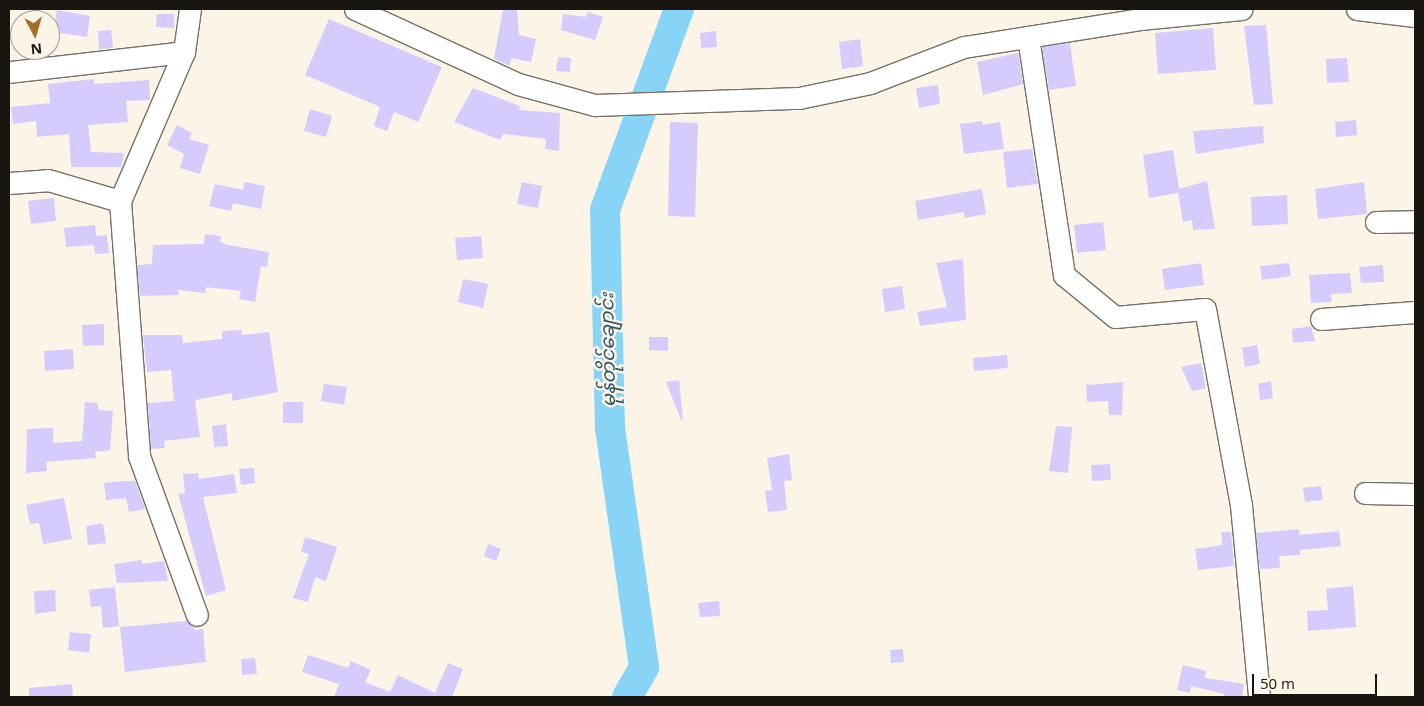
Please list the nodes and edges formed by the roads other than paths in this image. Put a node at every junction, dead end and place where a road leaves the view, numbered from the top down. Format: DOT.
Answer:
graph roads {
  1 [pos="190,9"];
  2 [pos="355,9"];
  3 [pos="1242,9"];
  4 [pos="1357,9"];
  5 [pos="1415,16"];
  6 [pos="1028,37"];
  7 [pos="184,52"];
  8 [pos="9,72"];
  9 [pos="9,183"];
  10 [pos="120,201"];
  11 [pos="1415,221"];
  12 [pos="1376,222"];
  13 [pos="1415,312"];
  14 [pos="1322,319"];
  15 [pos="1365,493"];
  16 [pos="1415,494"];
  17 [pos="197,615"];
  18 [pos="1259,697"];
  1 -- 7 [label="street"];
  2 -- 6 [label="street"];
  3 -- 6 [label="street"];
  4 -- 5 [label="street"];
  6 -- 18 [label="street"];
  7 -- 8 [label="street"];
  7 -- 10 [label="street"];
  9 -- 10 [label="street"];
  10 -- 17 [label="street"];
  11 -- 12 [label="street"];
  13 -- 14 [label="street"];
  15 -- 16 [label="street"];
}
